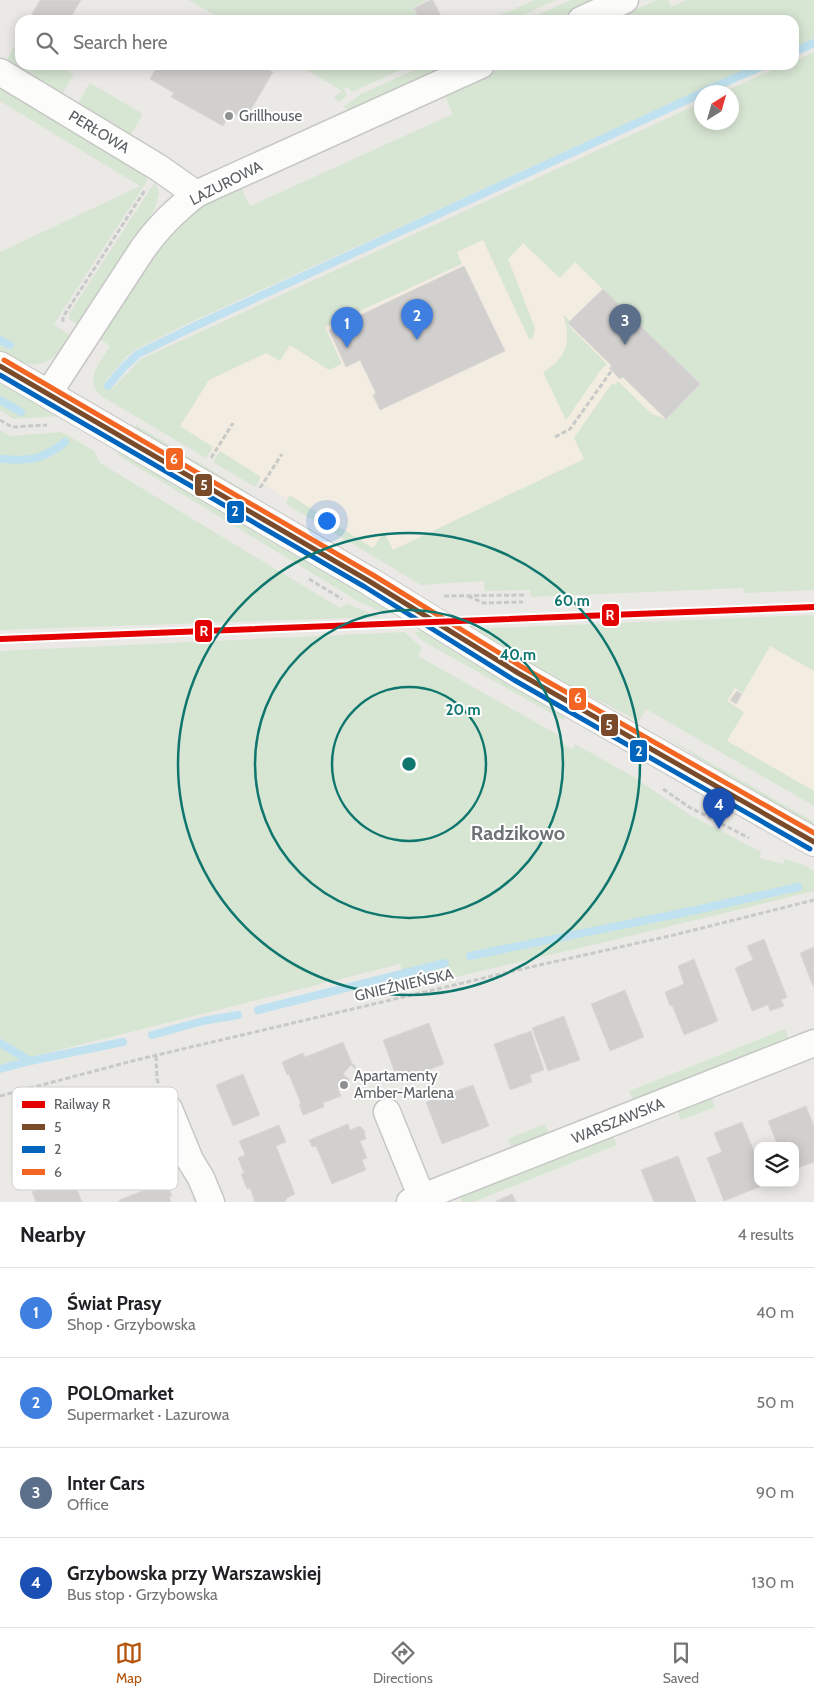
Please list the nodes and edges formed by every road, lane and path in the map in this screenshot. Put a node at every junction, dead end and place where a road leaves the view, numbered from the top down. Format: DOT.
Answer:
graph roads {
  1 [pos="625,0"];
  2 [pos="591,15"];
  3 [pos="470,70"];
  4 [pos="0,72"];
  5 [pos="159,168"];
  6 [pos="196,194"];
  7 [pos="69,328"];
  8 [pos="0,366"];
  9 [pos="612,370"];
  10 [pos="48,394"];
  11 [pos="0,420"];
  12 [pos="233,423"];
  13 [pos="50,425"];
  14 [pos="555,437"];
  15 [pos="208,463"];
  16 [pos="519,594"];
  17 [pos="524,595"];
  18 [pos="466,596"];
  19 [pos="523,602"];
  20 [pos="814,842"];
  21 [pos="814,900"];
  22 [pos="814,1043"];
  23 [pos="34,1087"];
  24 [pos="387,1112"];
  25 [pos="178,1131"];
  26 [pos="416,1200"];
  27 [pos="211,1202"];
  1 -- 2 [label="street"];
  3 -- 6 [label="street, LAZUROWA"];
  4 -- 5 [label="street, PERŁOWA"];
  5 -- 6 [label="street, PERŁOWA"];
  5 -- 7 [label="path"];
  6 -- 10 [label="street, LAZUROWA"];
  8 -- 10 [label="street"];
  9 -- 14 [label="path"];
  10 -- 20 [label="street"];
  11 -- 13 [label="path"];
  12 -- 15 [label="path"];
  16 -- 17 [label="path"];
  18 -- 19 [label="path"];
  21 -- 23 [label="path, GNIEŹNIEŃSKA"];
  22 -- 26 [label="street, WARSZAWSKA"];
  24 -- 26 [label="street, WARSZAWSKA"];
  25 -- 27 [label="street"];
}
